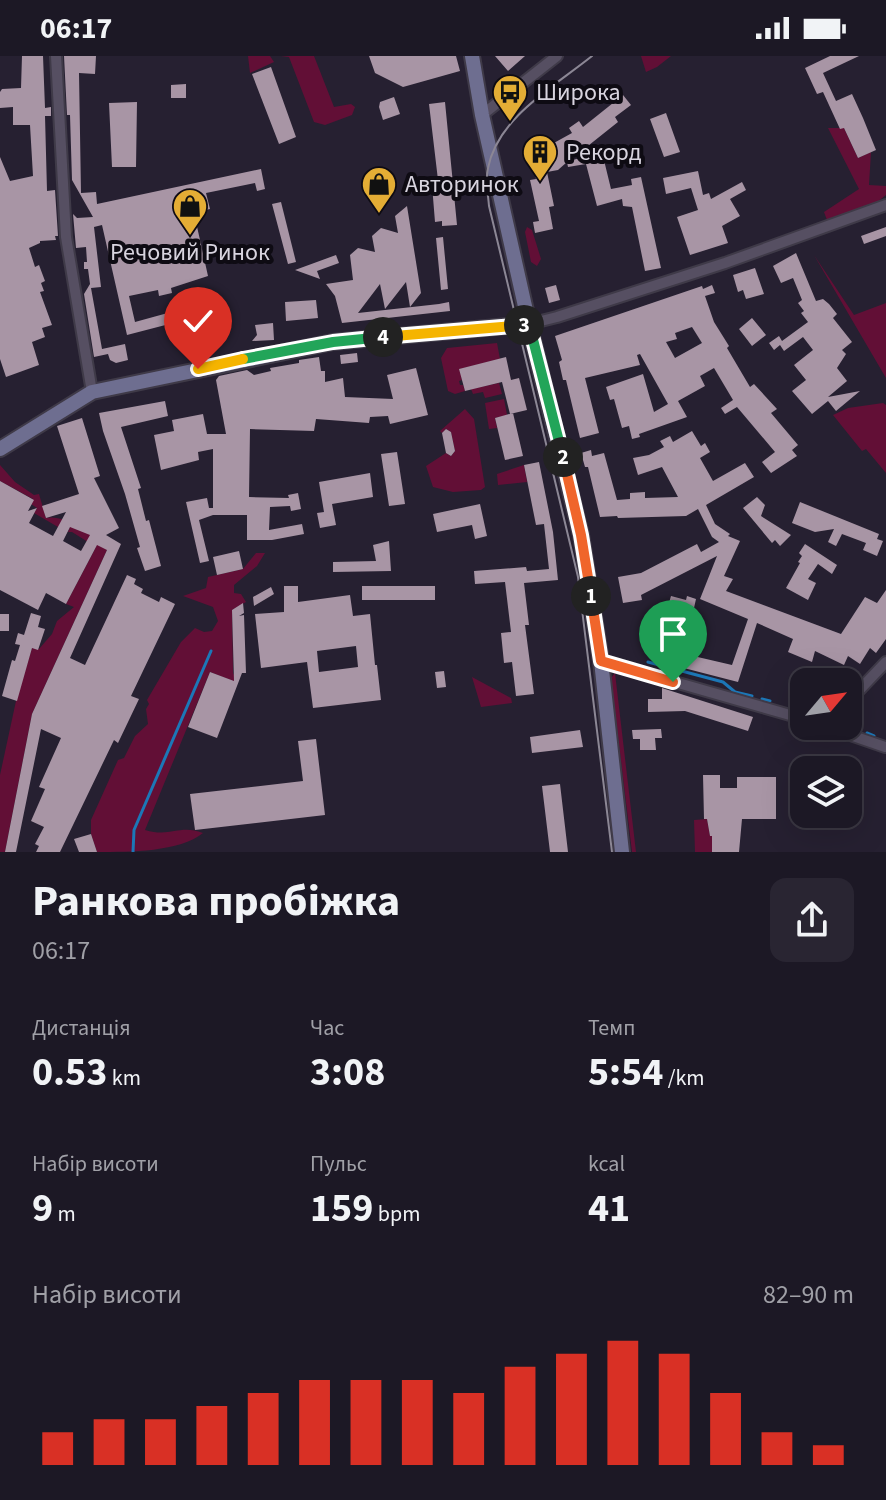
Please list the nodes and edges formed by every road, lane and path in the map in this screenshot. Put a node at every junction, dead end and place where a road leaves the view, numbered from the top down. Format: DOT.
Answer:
graph roads {
  1 [pos="56,56"];
  2 [pos="472,56"];
  3 [pos="557,56"];
  4 [pos="482,115"];
  5 [pos="886,205"];
  6 [pos="529,324"];
  7 [pos="92,392"];
  8 [pos="0,449"];
  9 [pos="601,661"];
  10 [pos="886,662"];
  11 [pos="862,687"];
  12 [pos="790,715"];
  13 [pos="862,739"];
  14 [pos="885,747"];
  15 [pos="622,852"];
  1 -- 7 [label="street"];
  2 -- 4 [label="street"];
  3 -- 4 [label="street"];
  4 -- 6 [label="street"];
  5 -- 6 [label="street"];
  6 -- 7 [label="street"];
  6 -- 9 [label="street"];
  7 -- 8 [label="street"];
  9 -- 12 [label="street"];
  9 -- 15 [label="street"];
  10 -- 11 [label="street"];
  13 -- 14 [label="street"];
}
